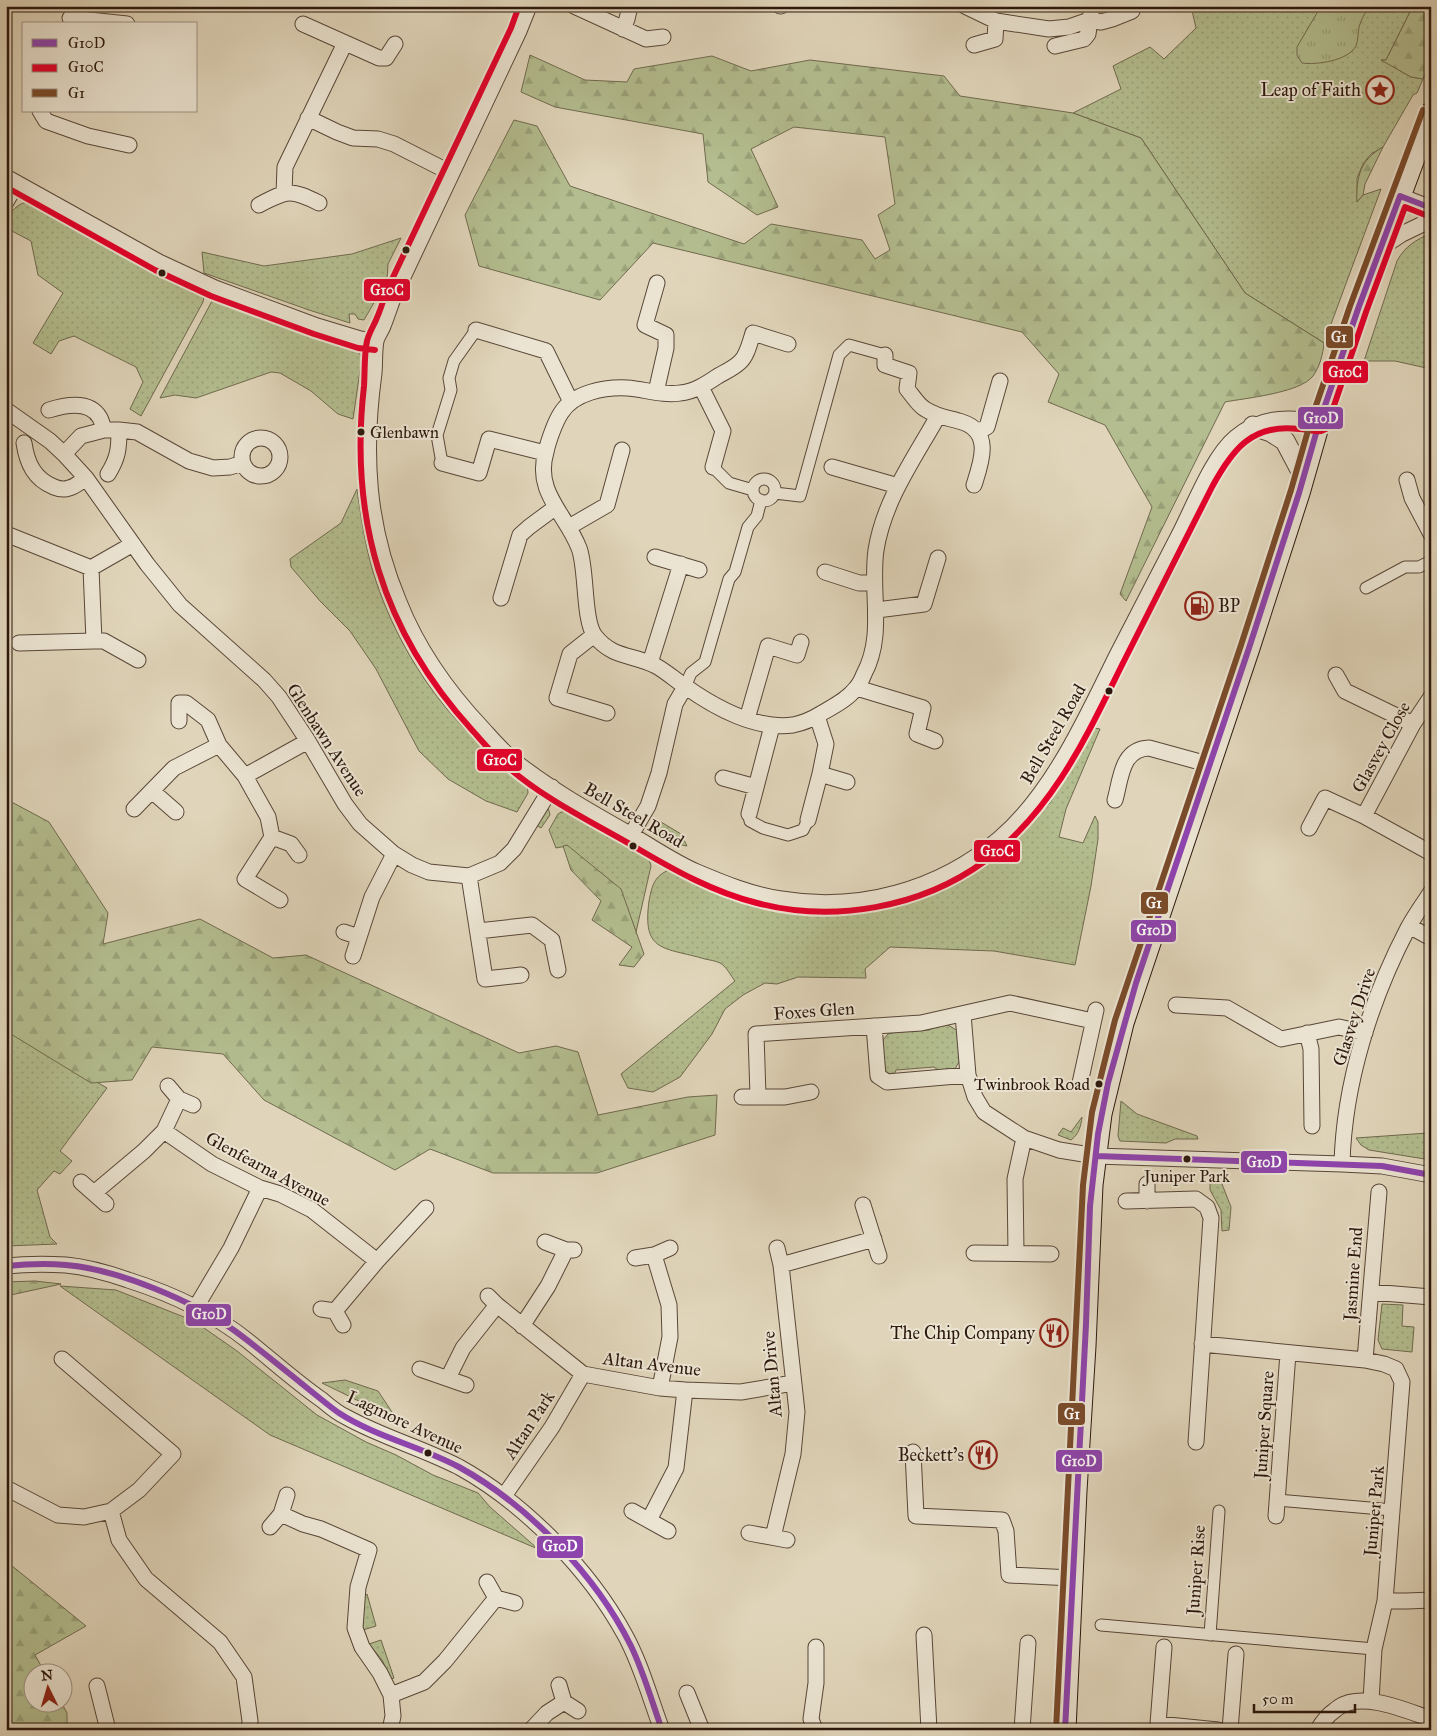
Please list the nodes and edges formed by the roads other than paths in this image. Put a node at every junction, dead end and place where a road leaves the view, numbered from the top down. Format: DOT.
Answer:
graph roads {
  1 [pos="529,6"];
  2 [pos="574,6"];
  3 [pos="630,6"];
  4 [pos="965,6"];
  5 [pos="1132,11"];
  6 [pos="1090,13"];
  7 [pos="70,16"];
  8 [pos="112,22"];
  9 [pos="996,22"];
  10 [pos="303,24"];
  11 [pos="623,29"];
  12 [pos="664,37"];
  13 [pos="345,42"];
  14 [pos="396,44"];
  15 [pos="974,45"];
  16 [pos="1055,46"];
  17 [pos="41,112"];
  18 [pos="1431,113"];
  19 [pos="308,118"];
  20 [pos="129,145"];
  21 [pos="451,173"];
  22 [pos="12,180"];
  23 [pos="284,193"];
  24 [pos="1400,196"];
  25 [pos="6,202"];
  26 [pos="319,203"];
  27 [pos="259,205"];
  28 [pos="1431,208"];
  29 [pos="1431,220"];
  30 [pos="1381,248"];
  31 [pos="657,283"];
  32 [pos="476,330"];
  33 [pos="376,341"];
  34 [pos="788,344"];
  35 [pos="885,356"];
  36 [pos="1000,380"];
  37 [pos="701,387"];
  38 [pos="656,392"];
  39 [pos="571,402"];
  40 [pos="6,410"];
  41 [pos="49,410"];
  42 [pos="938,416"];
  43 [pos="1319,423"];
  44 [pos="1253,426"];
  45 [pos="104,430"];
  46 [pos="119,430"];
  47 [pos="977,432"];
  48 [pos="24,444"];
  49 [pos="622,450"];
  50 [pos="545,453"];
  51 [pos="64,454"];
  52 [pos="442,462"];
  53 [pos="243,463"];
  54 [pos="713,467"];
  55 [pos="832,467"];
  56 [pos="108,474"];
  57 [pos="86,478"];
  58 [pos="1304,478"];
  59 [pos="1407,480"];
  60 [pos="974,485"];
  61 [pos="898,486"];
  62 [pos="753,490"];
  63 [pos="775,493"];
  64 [pos="761,500"];
  65 [pos="556,507"];
  66 [pos="569,527"];
  67 [pos="6,534"];
  68 [pos="1431,534"];
  69 [pos="133,544"];
  70 [pos="655,557"];
  71 [pos="938,558"];
  72 [pos="1431,561"];
  73 [pos="680,564"];
  74 [pos="91,568"];
  75 [pos="699,570"];
  76 [pos="825,572"];
  77 [pos="874,583"];
  78 [pos="1366,588"];
  79 [pos="502,598"];
  80 [pos="877,610"];
  81 [pos="594,635"];
  82 [pos="94,641"];
  83 [pos="800,642"];
  84 [pos="18,644"];
  85 [pos="138,660"];
  86 [pos="650,663"];
  87 [pos="1336,675"];
  88 [pos="685,687"];
  89 [pos="857,688"];
  90 [pos="1431,698"];
  91 [pos="607,714"];
  92 [pos="817,716"];
  93 [pos="747,719"];
  94 [pos="179,721"];
  95 [pos="1414,724"];
  96 [pos="772,726"];
  97 [pos="935,740"];
  98 [pos="308,741"];
  99 [pos="220,745"];
  100 [pos="1211,765"];
  101 [pos="820,774"];
  102 [pos="245,776"];
  103 [pos="723,778"];
  104 [pos="847,782"];
  105 [pos="552,787"];
  106 [pos="756,787"];
  107 [pos="152,791"];
  108 [pos="1115,800"];
  109 [pos="134,809"];
  110 [pos="176,812"];
  111 [pos="749,814"];
  112 [pos="1364,816"];
  113 [pos="808,820"];
  114 [pos="1309,828"];
  115 [pos="631,835"];
  116 [pos="272,837"];
  117 [pos="1431,852"];
  118 [pos="394,854"];
  119 [pos="299,855"];
  120 [pos="469,876"];
  121 [pos="1431,892"];
  122 [pos="280,900"];
  123 [pos="1409,926"];
  124 [pos="478,931"];
  125 [pos="344,932"];
  126 [pos="359,937"];
  127 [pos="1431,938"];
  128 [pos="353,956"];
  129 [pos="558,970"];
  130 [pos="521,975"];
  131 [pos="1176,1005"];
  132 [pos="963,1014"];
  133 [pos="874,1026"];
  134 [pos="1307,1033"];
  135 [pos="1365,1033"];
  136 [pos="968,1075"];
  137 [pos="1080,1083"];
  138 [pos="168,1086"];
  139 [pos="811,1092"];
  140 [pos="758,1096"];
  141 [pos="742,1097"];
  142 [pos="1312,1126"];
  143 [pos="164,1131"];
  144 [pos="1024,1138"];
  145 [pos="1096,1156"];
  146 [pos="1342,1164"];
  147 [pos="1431,1175"];
  148 [pos="81,1182"];
  149 [pos="1147,1184"];
  150 [pos="260,1188"];
  151 [pos="1379,1192"];
  152 [pos="94,1193"];
  153 [pos="1126,1201"];
  154 [pos="1147,1201"];
  155 [pos="106,1204"];
  156 [pos="427,1205"];
  157 [pos="862,1205"];
  158 [pos="874,1239"];
  159 [pos="545,1242"];
  160 [pos="670,1248"];
  161 [pos="776,1248"];
  162 [pos="974,1253"];
  163 [pos="1016,1253"];
  164 [pos="1051,1254"];
  165 [pos="654,1255"];
  166 [pos="879,1256"];
  167 [pos="635,1258"];
  168 [pos="377,1261"];
  169 [pos="780,1265"];
  170 [pos="6,1266"];
  171 [pos="1371,1292"];
  172 [pos="1431,1297"];
  173 [pos="196,1307"];
  174 [pos="343,1325"];
  175 [pos="522,1326"];
  176 [pos="1202,1344"];
  177 [pos="1288,1353"];
  178 [pos="62,1358"];
  179 [pos="1365,1360"];
  180 [pos="420,1369"];
  181 [pos="583,1374"];
  182 [pos="448,1378"];
  183 [pos="792,1383"];
  184 [pos="466,1385"];
  185 [pos="660,1388"];
  186 [pos="685,1390"];
  187 [pos="1196,1442"];
  188 [pos="912,1452"];
  189 [pos="6,1488"];
  190 [pos="287,1495"];
  191 [pos="504,1496"];
  192 [pos="1276,1500"];
  193 [pos="1393,1510"];
  194 [pos="111,1511"];
  195 [pos="632,1511"];
  196 [pos="1219,1511"];
  197 [pos="281,1514"];
  198 [pos="1276,1516"];
  199 [pos="649,1520"];
  200 [pos="270,1527"];
  201 [pos="668,1531"];
  202 [pos="749,1533"];
  203 [pos="1072,1578"];
  204 [pos="487,1582"];
  205 [pos="496,1598"];
  206 [pos="1431,1600"];
  207 [pos="1384,1601"];
  208 [pos="515,1602"];
  209 [pos="1101,1626"];
  210 [pos="1165,1631"];
  211 [pos="924,1635"];
  212 [pos="1210,1635"];
  213 [pos="1238,1637"];
  214 [pos="1028,1643"];
  215 [pos="816,1647"];
  216 [pos="1164,1647"];
  217 [pos="1374,1649"];
  218 [pos="1236,1654"];
  219 [pos="559,1685"];
  220 [pos="98,1686"];
  221 [pos="687,1694"];
  222 [pos="391,1695"];
  223 [pos="1371,1701"];
  224 [pos="564,1702"];
  225 [pos="578,1711"];
  226 [pos="1431,1719"];
  227 [pos="1202,1728"];
  228 [pos="108,1730"];
  229 [pos="249,1730"];
  230 [pos="390,1730"];
  231 [pos="531,1730"];
  232 [pos="662,1730"];
  233 [pos="702,1730"];
  234 [pos="815,1730"];
  235 [pos="929,1730"];
  236 [pos="1022,1730"];
  237 [pos="1065,1730"];
  238 [pos="1218,1730"];
  239 [pos="1230,1730"];
  240 [pos="1318,1730"];
  1 -- 21 [label="street, Bell Steel Road"];
  2 -- 11 [label="street"];
  3 -- 11 [label="street"];
  4 -- 9 [label="street"];
  5 -- 6 [label="street"];
  6 -- 9 [label="street"];
  6 -- 16 [label="street"];
  7 -- 8 [label="street"];
  9 -- 15 [label="street"];
  10 -- 13 [label="street"];
  11 -- 12 [label="street"];
  13 -- 14 [label="street"];
  13 -- 19 [label="street"];
  17 -- 20 [label="street"];
  18 -- 24 [label="main road"];
  19 -- 21 [label="street"];
  19 -- 23 [label="street"];
  21 -- 33 [label="street, Bell Steel Road"];
  22 -- 25 [label="street"];
  22 -- 33 [label="street"];
  23 -- 26 [label="street"];
  23 -- 27 [label="street"];
  24 -- 28 [label="street"];
  24 -- 30 [label="main road"];
  29 -- 30 [label="street"];
  30 -- 43 [label="main road"];
  31 -- 38 [label="street"];
  32 -- 39 [label="street"];
  32 -- 52 [label="street"];
  33 -- 105 [label="street, Bell Steel Road"];
  34 -- 37 [label="street"];
  35 -- 42 [label="street"];
  35 -- 63 [label="street"];
  36 -- 47 [label="street"];
  37 -- 38 [label="street"];
  37 -- 54 [label="street"];
  38 -- 39 [label="street"];
  39 -- 50 [label="street"];
  40 -- 51 [label="street, Glenbawn Avenue"];
  41 -- 45 [label="street"];
  42 -- 47 [label="street"];
  42 -- 61 [label="street"];
  43 -- 44 [label="street, Bell Steel Road"];
  43 -- 58 [label="main road"];
  44 -- 58 [label="street"];
  44 -- 115 [label="street, Bell Steel Road"];
  45 -- 46 [label="street"];
  45 -- 51 [label="street"];
  46 -- 53 [label="street"];
  46 -- 56 [label="street"];
  47 -- 60 [label="street"];
  48 -- 57 [label="street"];
  49 -- 66 [label="street"];
  50 -- 52 [label="street"];
  50 -- 65 [label="street"];
  51 -- 57 [label="street, Glenbawn Avenue"];
  54 -- 62 [label="street"];
  55 -- 61 [label="street"];
  57 -- 69 [label="street, Glenbawn Avenue"];
  58 -- 100 [label="main road"];
  59 -- 68 [label="street"];
  61 -- 77 [label="street"];
  62 -- 63 [label="street"];
  62 -- 64 [label="street"];
  63 -- 64 [label="street"];
  64 -- 88 [label="street"];
  65 -- 66 [label="street"];
  65 -- 79 [label="street"];
  66 -- 81 [label="street"];
  67 -- 74 [label="street"];
  69 -- 74 [label="street"];
  69 -- 98 [label="street, Glenbawn Avenue"];
  70 -- 73 [label="street"];
  71 -- 80 [label="street"];
  72 -- 78 [label="street"];
  73 -- 75 [label="street"];
  73 -- 86 [label="street"];
  74 -- 82 [label="street"];
  76 -- 77 [label="street"];
  77 -- 80 [label="street"];
  80 -- 89 [label="street"];
  81 -- 86 [label="street"];
  81 -- 91 [label="street"];
  82 -- 84 [label="street"];
  82 -- 85 [label="street"];
  83 -- 93 [label="street"];
  86 -- 88 [label="street"];
  87 -- 95 [label="street"];
  88 -- 93 [label="street"];
  88 -- 115 [label="street"];
  89 -- 92 [label="street"];
  89 -- 97 [label="street"];
  90 -- 95 [label="street, Glasvey Close"];
  92 -- 96 [label="street"];
  92 -- 101 [label="street"];
  93 -- 96 [label="street"];
  94 -- 99 [label="street"];
  95 -- 112 [label="street, Glasvey Close"];
  96 -- 106 [label="street"];
  98 -- 102 [label="street"];
  98 -- 118 [label="street, Glenbawn Avenue"];
  99 -- 102 [label="street"];
  99 -- 107 [label="street"];
  100 -- 108 [label="street"];
  100 -- 145 [label="main road"];
  101 -- 104 [label="street"];
  101 -- 113 [label="street"];
  102 -- 116 [label="street"];
  103 -- 106 [label="street"];
  105 -- 115 [label="street, Bell Steel Road"];
  105 -- 120 [label="street, Glenbawn Avenue"];
  106 -- 111 [label="street"];
  107 -- 109 [label="street"];
  107 -- 110 [label="street"];
  111 -- 113 [label="street"];
  112 -- 114 [label="street, Glasvey Close"];
  112 -- 117 [label="street, Glasvey Close"];
  116 -- 119 [label="street"];
  116 -- 122 [label="street"];
  118 -- 120 [label="street, Glenbawn Avenue"];
  118 -- 126 [label="street"];
  120 -- 124 [label="street"];
  121 -- 123 [label="street, Glasvey Drive"];
  123 -- 127 [label="street"];
  123 -- 135 [label="street, Glasvey Drive"];
  124 -- 129 [label="street"];
  124 -- 130 [label="street"];
  125 -- 126 [label="street"];
  126 -- 128 [label="street"];
  131 -- 134 [label="street"];
  132 -- 133 [label="street, Foxes Glen"];
  132 -- 136 [label="street"];
  132 -- 137 [label="street, Foxes Glen"];
  133 -- 136 [label="street, Foxes Glen"];
  133 -- 140 [label="street, Foxes Glen"];
  134 -- 135 [label="street"];
  134 -- 142 [label="street"];
  135 -- 146 [label="street, Glasvey Drive"];
  136 -- 144 [label="street"];
  138 -- 143 [label="street"];
  139 -- 140 [label="street"];
  140 -- 141 [label="street"];
  143 -- 150 [label="street, Glenfearna Avenue"];
  143 -- 152 [label="street"];
  144 -- 145 [label="street"];
  144 -- 163 [label="street"];
  145 -- 146 [label="street"];
  145 -- 203 [label="main road"];
  146 -- 147 [label="street"];
  148 -- 152 [label="street"];
  149 -- 154 [label="street"];
  150 -- 168 [label="street, Glenfearna Avenue"];
  150 -- 173 [label="street"];
  151 -- 171 [label="street, Jasmine End"];
  152 -- 155 [label="street"];
  153 -- 154 [label="street"];
  154 -- 176 [label="street"];
  156 -- 168 [label="street"];
  157 -- 158 [label="street"];
  158 -- 166 [label="street"];
  158 -- 169 [label="street"];
  159 -- 175 [label="street"];
  160 -- 165 [label="street"];
  161 -- 169 [label="street, Altan Drive"];
  162 -- 163 [label="street"];
  163 -- 164 [label="street"];
  165 -- 167 [label="street"];
  165 -- 185 [label="street"];
  168 -- 174 [label="street"];
  169 -- 183 [label="street, Altan Drive"];
  170 -- 173 [label="street, Lagmore Avenue"];
  171 -- 172 [label="street"];
  171 -- 179 [label="street, Jasmine End"];
  173 -- 191 [label="street, Lagmore Avenue"];
  175 -- 181 [label="street, Altan Avenue"];
  175 -- 182 [label="street, Altan Avenue"];
  176 -- 177 [label="street, Juniper Park"];
  176 -- 187 [label="street"];
  177 -- 179 [label="street, Juniper Park"];
  177 -- 192 [label="street, Juniper Square"];
  178 -- 194 [label="street"];
  179 -- 193 [label="street, Juniper Park"];
  180 -- 182 [label="street"];
  181 -- 185 [label="street, Altan Avenue"];
  181 -- 191 [label="street, Altan Park"];
  182 -- 184 [label="street"];
  183 -- 186 [label="street, Altan Avenue"];
  183 -- 202 [label="street, Altan Drive"];
  185 -- 186 [label="street, Altan Avenue"];
  186 -- 199 [label="street"];
  188 -- 203 [label="street"];
  189 -- 194 [label="street"];
  190 -- 197 [label="street"];
  191 -- 232 [label="street, Lagmore Avenue"];
  192 -- 193 [label="street, Juniper Square"];
  192 -- 198 [label="street, Juniper Square"];
  193 -- 207 [label="street, Juniper Park"];
  194 -- 229 [label="street"];
  195 -- 199 [label="street"];
  196 -- 212 [label="street, Juniper Rise"];
  197 -- 200 [label="street"];
  197 -- 222 [label="street"];
  199 -- 201 [label="street"];
  203 -- 237 [label="main road"];
  204 -- 205 [label="street"];
  205 -- 208 [label="street"];
  205 -- 222 [label="street"];
  206 -- 207 [label="street"];
  207 -- 217 [label="street, Juniper Park"];
  209 -- 210 [label="street"];
  210 -- 212 [label="street"];
  210 -- 216 [label="street"];
  211 -- 235 [label="street"];
  212 -- 213 [label="street, Juniper Rise"];
  213 -- 217 [label="street, Juniper Rise"];
  213 -- 218 [label="street"];
  214 -- 236 [label="street"];
  215 -- 234 [label="street"];
  216 -- 227 [label="street"];
  217 -- 223 [label="street, Juniper Park"];
  218 -- 239 [label="street"];
  219 -- 224 [label="street"];
  220 -- 228 [label="street"];
  221 -- 233 [label="street"];
  222 -- 230 [label="street"];
  223 -- 226 [label="street"];
  223 -- 240 [label="street"];
  224 -- 225 [label="street"];
  224 -- 231 [label="street"];
  227 -- 238 [label="street"];
}
